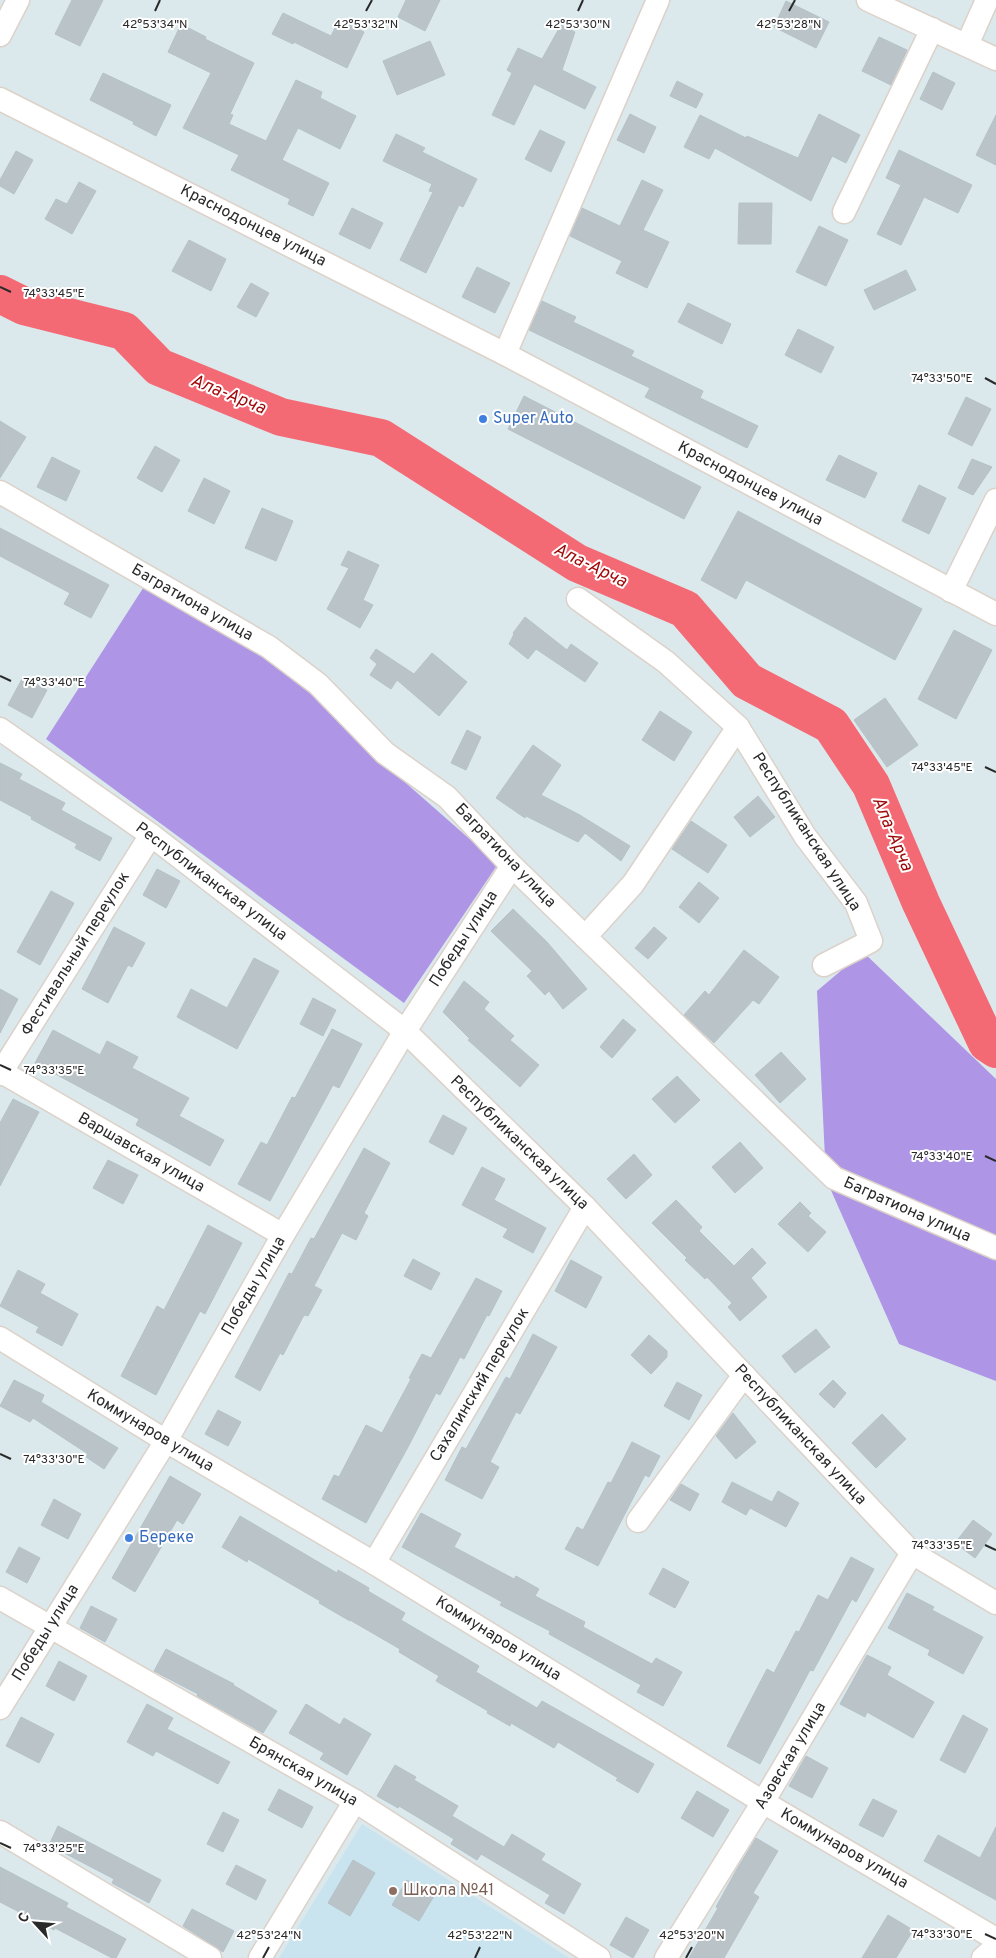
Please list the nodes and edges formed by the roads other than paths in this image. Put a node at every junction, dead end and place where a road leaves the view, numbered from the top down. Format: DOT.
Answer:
graph roads {
  1 [pos="18,0"];
  2 [pos="658,0"];
  3 [pos="868,0"];
  4 [pos="987,0"];
  5 [pos="932,29"];
  6 [pos="0,35"];
  7 [pos="968,45"];
  8 [pos="996,59"];
  9 [pos="0,99"];
  10 [pos="844,212"];
  11 [pos="505,354"];
  12 [pos="0,492"];
  13 [pos="996,500"];
  14 [pos="951,591"];
  15 [pos="578,599"];
  16 [pos="996,614"];
  17 [pos="738,727"];
  18 [pos="0,729"];
  19 [pos="151,835"];
  20 [pos="512,866"];
  21 [pos="585,937"];
  22 [pos="824,965"];
  23 [pos="405,1031"];
  24 [pos="0,1072"];
  25 [pos="585,1207"];
  26 [pos="283,1235"];
  27 [pos="991,1247"];
  28 [pos="0,1338"];
  29 [pos="744,1375"];
  30 [pos="166,1441"];
  31 [pos="638,1521"];
  32 [pos="912,1553"];
  33 [pos="374,1563"];
  34 [pos="0,1598"];
  35 [pos="996,1603"];
  36 [pos="50,1627"];
  37 [pos="0,1708"];
  38 [pos="355,1801"];
  39 [pos="763,1802"];
  40 [pos="0,1832"];
  41 [pos="996,1939"];
  42 [pos="996,1946"];
  43 [pos="210,1958"];
  44 [pos="260,1958"];
  45 [pos="599,1958"];
  46 [pos="666,1958"];
  47 [pos="982,1958"];
  1 -- 6 [label="street"];
  2 -- 11 [label="street"];
  3 -- 5 [label="street"];
  4 -- 7 [label="street"];
  5 -- 7 [label="street"];
  5 -- 10 [label="street"];
  7 -- 8 [label="street"];
  9 -- 11 [label="street, Краснодонцев улица"];
  11 -- 14 [label="street, Краснодонцев улица"];
  12 -- 20 [label="street, Багратиона улица"];
  13 -- 14 [label="street"];
  14 -- 16 [label="street, Краснодонцев улица"];
  15 -- 17 [label="street, Республиканская улица"];
  17 -- 21 [label="street"];
  17 -- 22 [label="street, Республиканская улица"];
  18 -- 19 [label="street, Республиканская улица"];
  19 -- 23 [label="street, Республиканская улица"];
  19 -- 24 [label="street, Фестивальный переулок"];
  20 -- 21 [label="street, Багратиона улица"];
  20 -- 23 [label="street, Победы улица"];
  21 -- 27 [label="street, Багратиона улица"];
  23 -- 25 [label="street, Республиканская улица"];
  23 -- 26 [label="street, Победы улица"];
  24 -- 26 [label="street, Варшавская улица"];
  25 -- 29 [label="street, Республиканская улица"];
  25 -- 33 [label="street, Сахалинский переулок"];
  26 -- 30 [label="street, Победы улица"];
  28 -- 30 [label="street, Коммунаров улица"];
  29 -- 31 [label="street"];
  29 -- 32 [label="street, Республиканская улица"];
  30 -- 33 [label="street, Коммунаров улица"];
  30 -- 36 [label="street, Победы улица"];
  32 -- 35 [label="street, Республиканская улица"];
  32 -- 39 [label="street, Азовская улица"];
  33 -- 39 [label="street, Коммунаров улица"];
  34 -- 36 [label="street, Брянская улица"];
  36 -- 37 [label="street, Победы улица"];
  36 -- 38 [label="street, Брянская улица"];
  38 -- 44 [label="street"];
  38 -- 45 [label="street, Брянская улица"];
  39 -- 41 [label="street, Коммунаров улица"];
  39 -- 46 [label="street, Азовская улица"];
  40 -- 43 [label="street"];
  42 -- 47 [label="street"];
}
